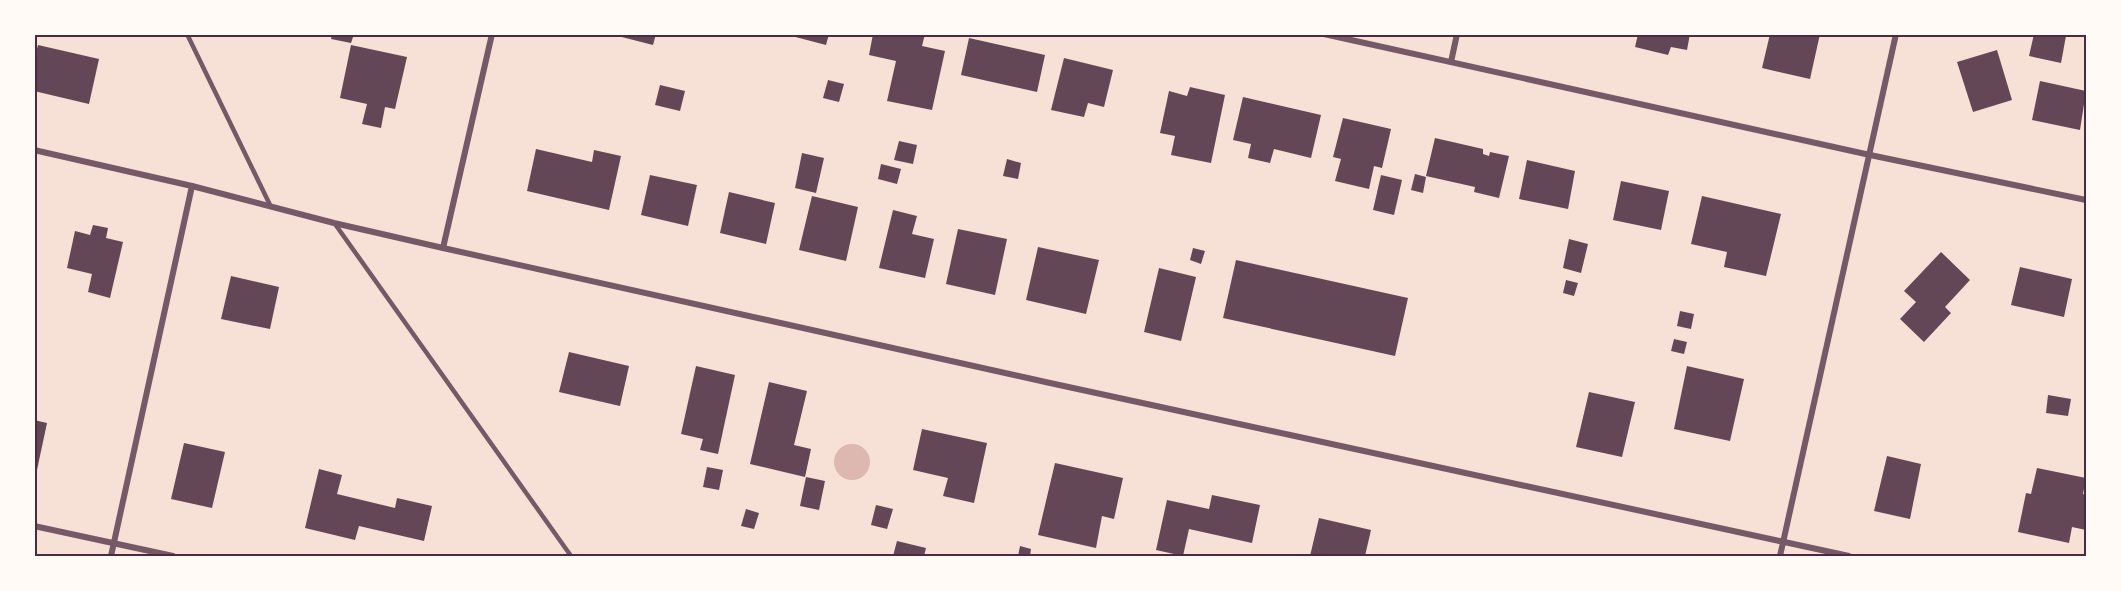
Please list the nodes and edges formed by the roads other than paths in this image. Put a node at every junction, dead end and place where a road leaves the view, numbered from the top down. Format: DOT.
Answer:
graph roads {
  1 [pos="187,34"];
  2 [pos="492,34"];
  3 [pos="1324,34"];
  4 [pos="1457,34"];
  5 [pos="1896,34"];
  6 [pos="1451,62"];
  7 [pos="34,150"];
  8 [pos="1870,155"];
  9 [pos="192,186"];
  10 [pos="2086,200"];
  11 [pos="272,208"];
  12 [pos="334,223"];
  13 [pos="443,248"];
  14 [pos="34,526"];
  15 [pos="1784,542"];
  16 [pos="114,543"];
  17 [pos="111,556"];
  18 [pos="173,556"];
  19 [pos="572,556"];
  20 [pos="1780,556"];
  21 [pos="1849,556"];
  1 -- 11 [label="lane"];
  2 -- 13 [label="street"];
  3 -- 6 [label="street"];
  4 -- 6 [label="street"];
  5 -- 8 [label="street"];
  6 -- 8 [label="street"];
  7 -- 9 [label="street"];
  8 -- 10 [label="street"];
  8 -- 15 [label="street"];
  9 -- 11 [label="street"];
  9 -- 16 [label="street"];
  11 -- 12 [label="street"];
  12 -- 13 [label="street"];
  12 -- 19 [label="lane"];
  13 -- 15 [label="street"];
  14 -- 16 [label="street"];
  15 -- 20 [label="street"];
  15 -- 21 [label="street"];
  16 -- 17 [label="street"];
  16 -- 18 [label="street"];
}
